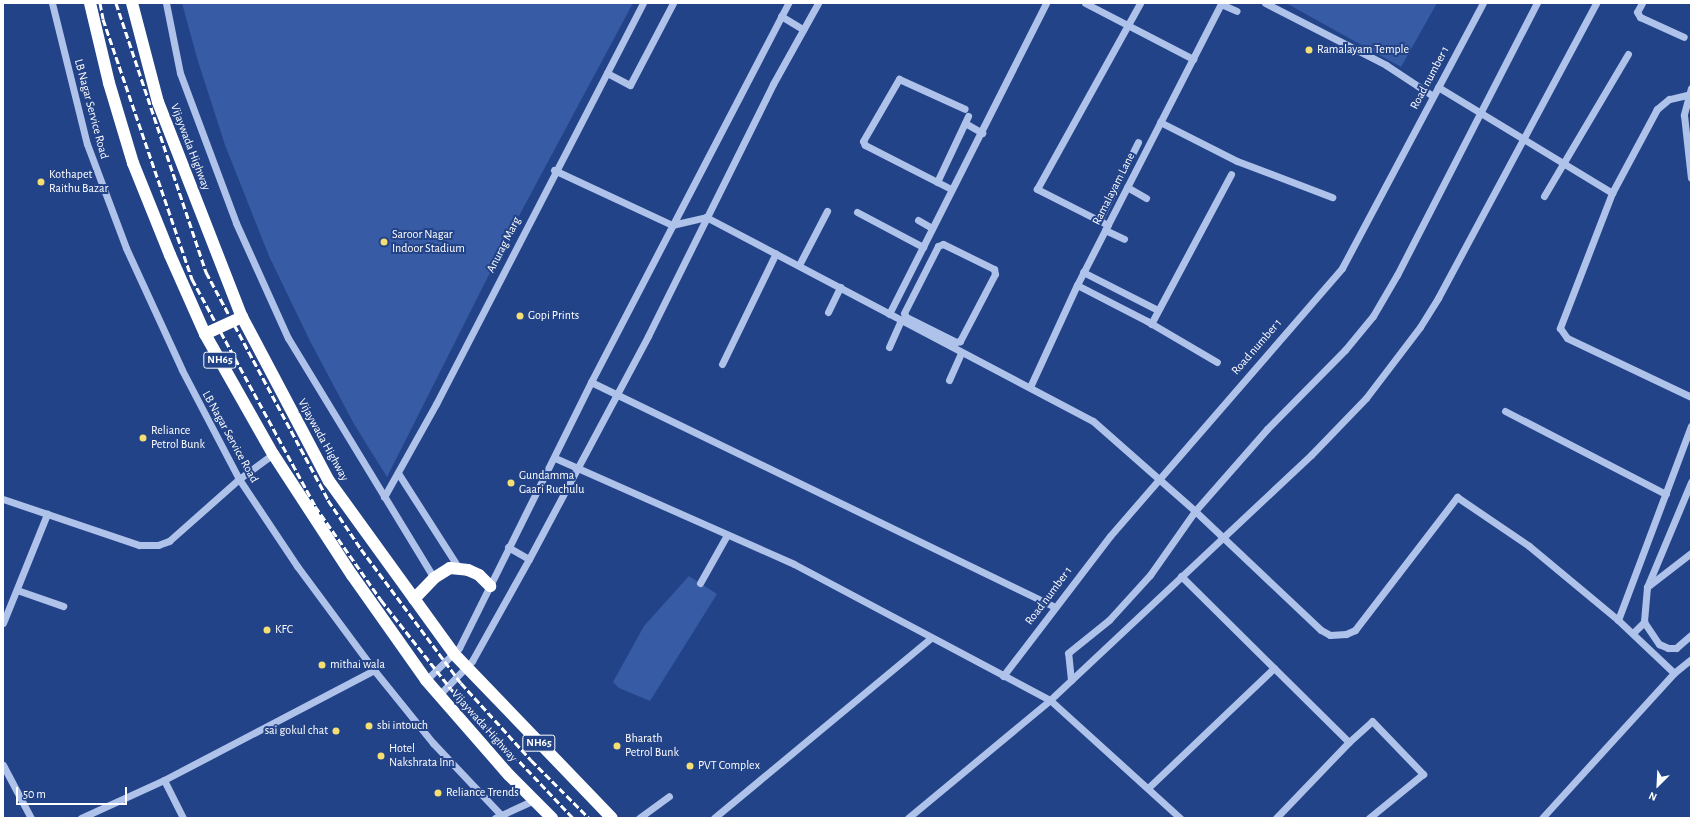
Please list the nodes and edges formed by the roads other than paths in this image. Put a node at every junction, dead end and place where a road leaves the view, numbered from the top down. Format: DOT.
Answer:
graph roads {
  1 [pos="52,3"];
  2 [pos="90,3"];
  3 [pos="132,3"];
  4 [pos="166,3"];
  5 [pos="643,3"];
  6 [pos="672,3"];
  7 [pos="788,3"];
  8 [pos="818,3"];
  9 [pos="1046,3"];
  10 [pos="1085,3"];
  11 [pos="1140,3"];
  12 [pos="1221,3"];
  13 [pos="1265,3"];
  14 [pos="1483,3"];
  15 [pos="1537,3"];
  16 [pos="1596,3"];
  17 [pos="1642,3"];
  18 [pos="1237,11"];
  19 [pos="781,16"];
  20 [pos="1128,26"];
  21 [pos="803,29"];
  22 [pos="1684,37"];
  23 [pos="1628,54"];
  24 [pos="1193,59"];
  25 [pos="607,73"];
  26 [pos="1438,87"];
  27 [pos="1691,88"];
  28 [pos="1687,95"];
  29 [pos="1433,96"];
  30 [pos="965,109"];
  31 [pos="1480,112"];
  32 [pos="1160,122"];
  33 [pos="982,133"];
  34 [pos="1523,139"];
  35 [pos="1138,142"];
  36 [pos="1562,162"];
  37 [pos="1128,163"];
  38 [pos="1137,168"];
  39 [pos="554,170"];
  40 [pos="1230,174"];
  41 [pos="1691,178"];
  42 [pos="937,182"];
  43 [pos="1116,187"];
  44 [pos="951,189"];
  45 [pos="1126,190"];
  46 [pos="1612,193"];
  47 [pos="1544,196"];
  48 [pos="1332,197"];
  49 [pos="1146,198"];
  50 [pos="827,211"];
  51 [pos="857,212"];
  52 [pos="706,217"];
  53 [pos="918,220"];
  54 [pos="1099,221"];
  55 [pos="672,225"];
  56 [pos="932,228"];
  57 [pos="1106,228"];
  58 [pos="1124,239"];
  59 [pos="923,247"];
  60 [pos="776,253"];
  61 [pos="799,265"];
  62 [pos="1084,272"];
  63 [pos="904,284"];
  64 [pos="1077,285"];
  65 [pos="840,287"];
  66 [pos="916,289"];
  67 [pos="1158,310"];
  68 [pos="828,312"];
  69 [pos="890,314"];
  70 [pos="242,317"];
  71 [pos="901,320"];
  72 [pos="1151,324"];
  73 [pos="206,334"];
  74 [pos="889,347"];
  75 [pos="961,353"];
  76 [pos="1217,362"];
  77 [pos="722,364"];
  78 [pos="949,380"];
  79 [pos="591,382"];
  80 [pos="1030,387"];
  81 [pos="617,396"];
  82 [pos="1691,397"];
  83 [pos="1505,411"];
  84 [pos="1691,426"];
  85 [pos="273,454"];
  86 [pos="555,458"];
  87 [pos="579,468"];
  88 [pos="398,473"];
  89 [pos="239,479"];
  90 [pos="1158,480"];
  91 [pos="1691,482"];
  92 [pos="1666,494"];
  93 [pos="384,497"];
  94 [pos="3,499"];
  95 [pos="1195,511"];
  96 [pos="47,514"];
  97 [pos="727,535"];
  98 [pos="1220,537"];
  99 [pos="508,547"];
  100 [pos="1691,553"];
  101 [pos="529,560"];
  102 [pos="458,567"];
  103 [pos="1181,576"];
  104 [pos="434,578"];
  105 [pos="700,583"];
  106 [pos="490,586"];
  107 [pos="1647,587"];
  108 [pos="17,590"];
  109 [pos="414,599"];
  110 [pos="63,606"];
  111 [pos="1055,607"];
  112 [pos="1618,620"];
  113 [pos="1644,622"];
  114 [pos="3,623"];
  115 [pos="1633,633"];
  116 [pos="1691,635"];
  117 [pos="931,638"];
  118 [pos="455,655"];
  119 [pos="1691,659"];
  120 [pos="467,668"];
  121 [pos="1274,668"];
  122 [pos="374,670"];
  123 [pos="1674,673"];
  124 [pos="1003,676"];
  125 [pos="426,680"];
  126 [pos="1071,680"];
  127 [pos="438,696"];
  128 [pos="1050,700"];
  129 [pos="1349,742"];
  130 [pos="3,765"];
  131 [pos="164,780"];
  132 [pos="1148,788"];
  133 [pos="669,796"];
  134 [pos="534,800"];
  135 [pos="500,817"];
  136 [pos="31,818"];
  137 [pos="81,818"];
  138 [pos="183,818"];
  139 [pos="552,818"];
  140 [pos="612,818"];
  141 [pos="639,818"];
  142 [pos="714,818"];
  143 [pos="908,818"];
  144 [pos="1180,818"];
  145 [pos="1276,818"];
  146 [pos="1369,818"];
  147 [pos="1542,818"];
  1 -- 89 [label="street, LB Nagar Service Road"];
  2 -- 73 [label="highway, Vijaywada Highway / NH65"];
  3 -- 70 [label="highway, Vijaywada Highway / NH65"];
  4 -- 93 [label="street"];
  5 -- 25 [label="street, Anurag Marg"];
  6 -- 25 [label="street"];
  7 -- 19 [label="street"];
  8 -- 21 [label="street"];
  9 -- 33 [label="street"];
  10 -- 20 [label="street"];
  11 -- 20 [label="street"];
  12 -- 18 [label="street"];
  12 -- 24 [label="street, Ramalayam Lane"];
  13 -- 29 [label="street"];
  14 -- 26 [label="street, Road number 1"];
  15 -- 31 [label="street"];
  16 -- 34 [label="street"];
  17 -- 22 [label="street"];
  19 -- 21 [label="street"];
  19 -- 55 [label="street"];
  20 -- 24 [label="street"];
  20 -- 54 [label="street"];
  21 -- 52 [label="street"];
  23 -- 36 [label="street"];
  24 -- 32 [label="street, Ramalayam Lane"];
  25 -- 39 [label="street, Anurag Marg"];
  26 -- 29 [label="street, Road number 1"];
  26 -- 31 [label="street"];
  27 -- 28 [label="street"];
  28 -- 41 [label="street"];
  28 -- 46 [label="street"];
  29 -- 90 [label="street, Road number 1"];
  30 -- 42 [label="street"];
  31 -- 34 [label="street"];
  31 -- 95 [label="street"];
  32 -- 38 [label="street, Ramalayam Lane"];
  32 -- 48 [label="street"];
  33 -- 42 [label="street"];
  33 -- 44 [label="street"];
  34 -- 36 [label="street"];
  34 -- 98 [label="street"];
  35 -- 37 [label="street"];
  36 -- 46 [label="street"];
  36 -- 47 [label="street"];
  37 -- 38 [label="street"];
  37 -- 43 [label="street"];
  38 -- 45 [label="street, Ramalayam Lane"];
  39 -- 55 [label="street"];
  39 -- 88 [label="street, Anurag Marg"];
  40 -- 67 [label="street"];
  42 -- 44 [label="street"];
  43 -- 45 [label="street"];
  43 -- 54 [label="street"];
  44 -- 56 [label="street"];
  45 -- 49 [label="street"];
  45 -- 57 [label="street, Ramalayam Lane"];
  46 -- 82 [label="street"];
  50 -- 61 [label="street"];
  51 -- 59 [label="street"];
  52 -- 55 [label="street"];
  52 -- 60 [label="street"];
  52 -- 81 [label="street"];
  53 -- 56 [label="street"];
  54 -- 57 [label="street"];
  55 -- 79 [label="street"];
  56 -- 59 [label="street"];
  57 -- 58 [label="street"];
  57 -- 62 [label="street, Ramalayam Lane"];
  59 -- 63 [label="street"];
  60 -- 61 [label="street"];
  60 -- 77 [label="street"];
  61 -- 65 [label="street"];
  62 -- 64 [label="street, Ramalayam Lane"];
  62 -- 67 [label="street"];
  63 -- 66 [label="street"];
  63 -- 69 [label="street"];
  64 -- 72 [label="street"];
  64 -- 80 [label="street, Ramalayam Lane"];
  65 -- 68 [label="street"];
  65 -- 69 [label="street"];
  66 -- 66 [label="street"];
  67 -- 72 [label="street"];
  69 -- 71 [label="street"];
  70 -- 73 [label="highway"];
  70 -- 109 [label="highway, Vijaywada Highway / NH65"];
  71 -- 74 [label="street"];
  71 -- 75 [label="street"];
  72 -- 76 [label="street"];
  73 -- 85 [label="highway, Vijaywada Highway / NH65"];
  75 -- 78 [label="street"];
  75 -- 80 [label="street"];
  79 -- 81 [label="street"];
  79 -- 86 [label="street"];
  80 -- 90 [label="street"];
  81 -- 87 [label="street"];
  81 -- 111 [label="street"];
  83 -- 92 [label="street"];
  84 -- 92 [label="street"];
  85 -- 89 [label="street"];
  85 -- 125 [label="highway, Vijaywada Highway / NH65"];
  86 -- 87 [label="street"];
  86 -- 99 [label="street"];
  87 -- 97 [label="street"];
  87 -- 101 [label="street"];
  88 -- 93 [label="street, Anurag Marg"];
  88 -- 102 [label="street"];
  89 -- 96 [label="street"];
  89 -- 122 [label="street, LB Nagar Service Road"];
  90 -- 95 [label="street"];
  90 -- 111 [label="street, Road number 1"];
  91 -- 107 [label="street"];
  92 -- 112 [label="street"];
  93 -- 104 [label="street"];
  94 -- 96 [label="street"];
  95 -- 98 [label="street"];
  95 -- 126 [label="street"];
  96 -- 108 [label="street"];
  97 -- 105 [label="street"];
  97 -- 117 [label="street"];
  98 -- 103 [label="street"];
  98 -- 112 [label="street"];
  99 -- 101 [label="street"];
  99 -- 106 [label="street"];
  100 -- 107 [label="street"];
  101 -- 120 [label="street"];
  102 -- 104 [label="highway"];
  102 -- 106 [label="highway"];
  103 -- 121 [label="street"];
  103 -- 126 [label="street"];
  104 -- 109 [label="highway"];
  106 -- 118 [label="street"];
  107 -- 113 [label="street"];
  108 -- 110 [label="street"];
  108 -- 114 [label="street"];
  109 -- 118 [label="highway, Vijaywada Highway / NH65"];
  111 -- 124 [label="street, Road number 1"];
  112 -- 115 [label="street"];
  113 -- 115 [label="street"];
  113 -- 116 [label="street"];
  115 -- 123 [label="street"];
  117 -- 124 [label="street"];
  117 -- 142 [label="street"];
  118 -- 120 [label="highway, Vijaywada Highway / NH65"];
  118 -- 125 [label="street"];
  119 -- 123 [label="street"];
  120 -- 127 [label="street"];
  120 -- 140 [label="highway, Vijaywada Highway / NH65"];
  121 -- 129 [label="street"];
  121 -- 132 [label="street"];
  122 -- 131 [label="street"];
  122 -- 135 [label="street, LB Nagar Service Road"];
  123 -- 147 [label="street"];
  124 -- 128 [label="street"];
  125 -- 127 [label="highway, Vijaywada Highway / NH65"];
  126 -- 128 [label="street"];
  127 -- 134 [label="highway, Vijaywada Highway / NH65"];
  128 -- 132 [label="street"];
  128 -- 143 [label="street"];
  129 -- 145 [label="street"];
  129 -- 146 [label="street"];
  130 -- 136 [label="street"];
  131 -- 137 [label="street"];
  131 -- 138 [label="street"];
  132 -- 144 [label="street"];
  133 -- 141 [label="street"];
  134 -- 135 [label="street"];
  134 -- 139 [label="highway, Vijaywada Highway / NH65"];
}
